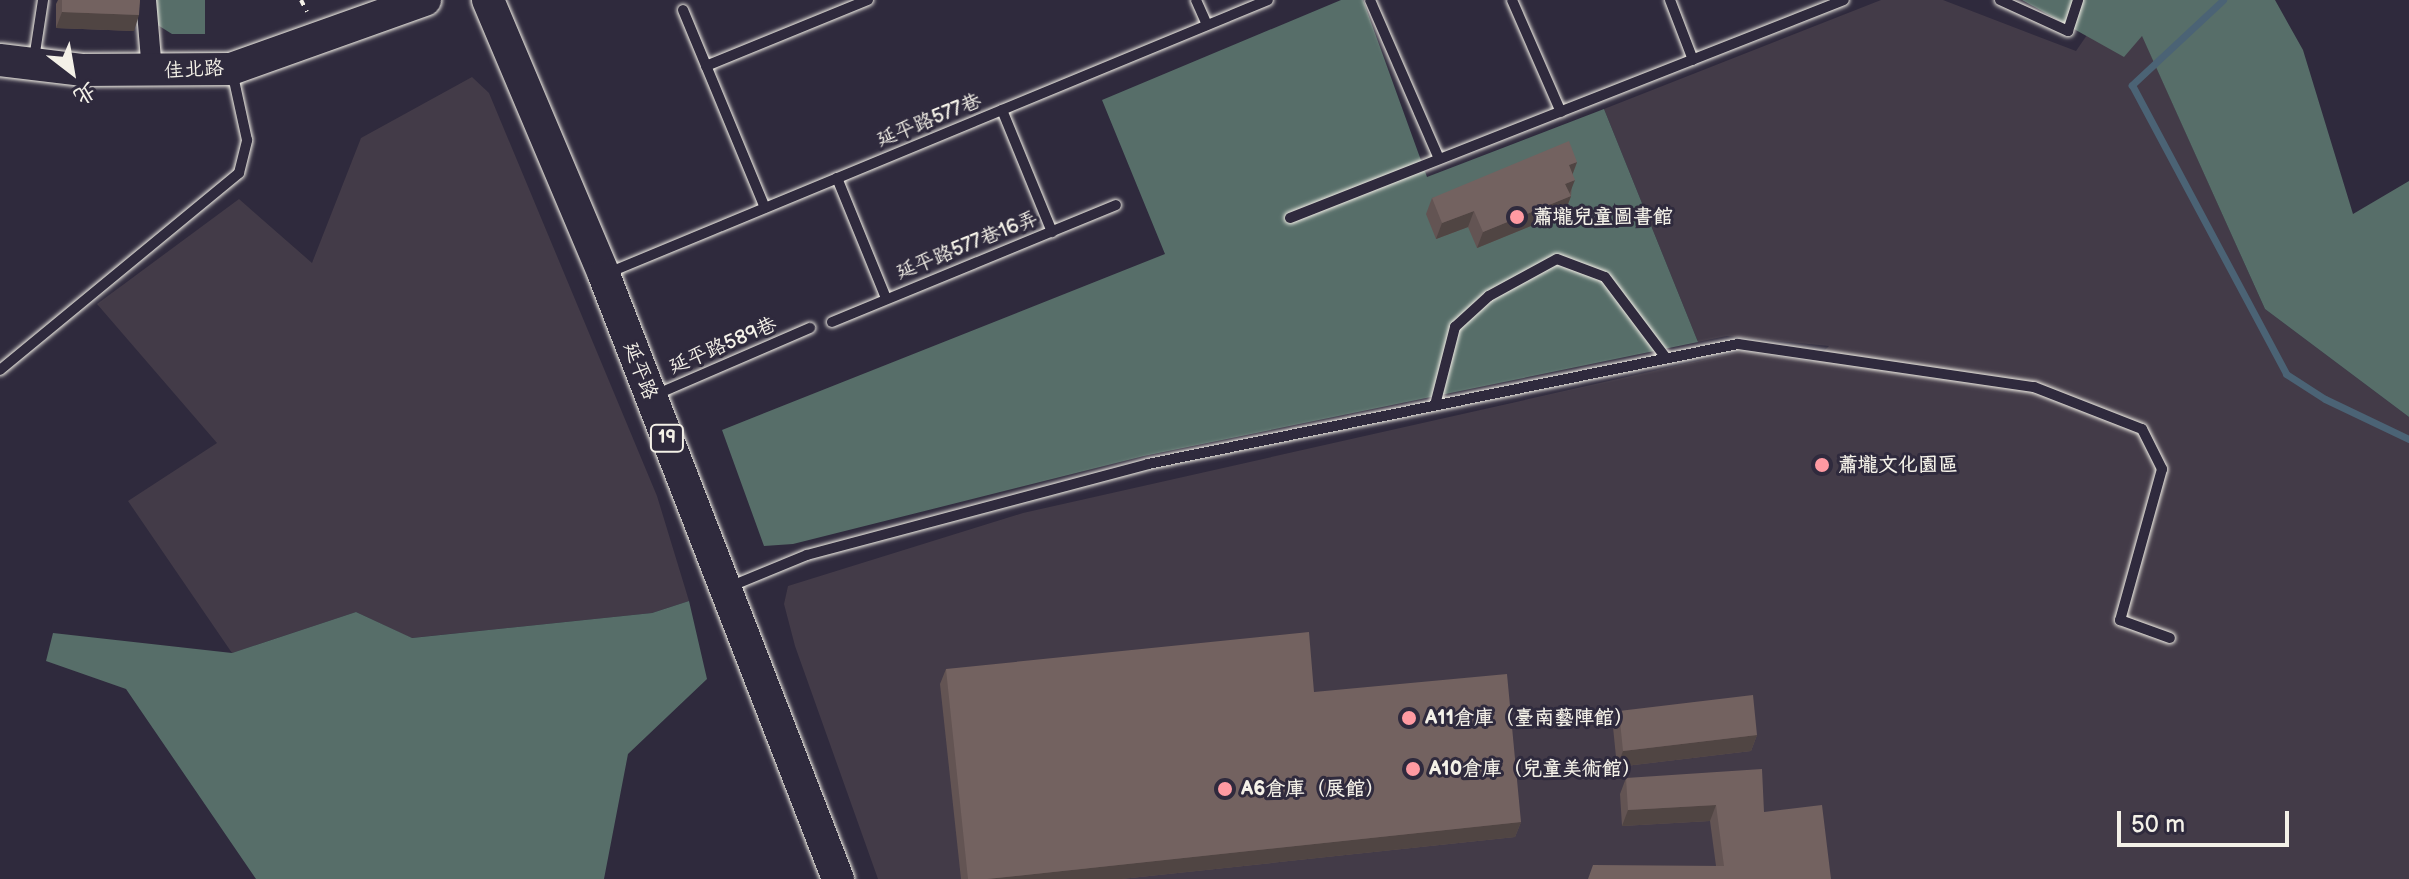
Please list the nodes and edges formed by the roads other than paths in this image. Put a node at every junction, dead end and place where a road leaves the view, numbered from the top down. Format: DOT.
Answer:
graph roads {
  1 [pos="43,0"];
  2 [pos="146,0"];
  3 [pos="425,0"];
  4 [pos="488,0"];
  5 [pos="868,0"];
  6 [pos="1196,0"];
  7 [pos="1268,0"];
  8 [pos="1370,0"];
  9 [pos="1512,0"];
  10 [pos="1670,0"];
  11 [pos="1843,0"];
  12 [pos="2000,0"];
  13 [pos="2078,0"];
  14 [pos="683,10"];
  15 [pos="1207,25"];
  16 [pos="0,60"];
  17 [pos="1693,60"];
  18 [pos="34,65"];
  19 [pos="706,66"];
  20 [pos="231,69"];
  21 [pos="152,72"];
  22 [pos="1002,110"];
  23 [pos="1561,112"];
  24 [pos="1439,159"];
  25 [pos="837,178"];
  26 [pos="1116,205"];
  27 [pos="765,208"];
  28 [pos="1290,218"];
  29 [pos="1052,232"];
  30 [pos="604,275"];
  31 [pos="886,298"];
  32 [pos="832,322"];
  33 [pos="810,328"];
  34 [pos="1666,358"];
  35 [pos="0,370"];
  36 [pos="650,397"];
  37 [pos="1435,405"];
  38 [pos="729,587"];
  39 [pos="2170,638"];
  40 [pos="838,879"];
  1 -- 18 [label="lane"];
  2 -- 21 [label="street"];
  3 -- 20 [label="main road, 佳北路"];
  4 -- 30 [label="main road, 延平路 / 19"];
  5 -- 19 [label="lane"];
  6 -- 15 [label="lane"];
  7 -- 15 [label="lane, 延平路577巷"];
  8 -- 24 [label="lane"];
  9 -- 23 [label="lane"];
  10 -- 17 [label="lane"];
  11 -- 17 [label="lane"];
  12 -- 13 [label="lane"];
  14 -- 19 [label="lane"];
  15 -- 22 [label="lane, 延平路577巷"];
  16 -- 18 [label="main road, 佳北路"];
  17 -- 23 [label="lane"];
  18 -- 21 [label="main road, 佳北路"];
  19 -- 27 [label="lane"];
  20 -- 21 [label="main road, 佳北路"];
  20 -- 35 [label="lane"];
  22 -- 25 [label="lane, 延平路577巷"];
  22 -- 29 [label="lane"];
  23 -- 24 [label="lane"];
  24 -- 28 [label="lane"];
  25 -- 27 [label="lane, 延平路577巷"];
  25 -- 31 [label="lane"];
  26 -- 29 [label="lane, 延平路577巷16弄"];
  27 -- 30 [label="lane, 延平路577巷"];
  29 -- 31 [label="lane, 延平路577巷16弄"];
  30 -- 36 [label="main road, 延平路 / 19"];
  31 -- 32 [label="lane, 延平路577巷16弄"];
  33 -- 36 [label="lane, 延平路589巷"];
  34 -- 37 [label="lane"];
  34 -- 37 [label="lane"];
  34 -- 39 [label="lane"];
  36 -- 38 [label="main road, 延平路 / 19"];
  37 -- 38 [label="lane"];
  38 -- 40 [label="main road, 延平路 / 19"];
}
